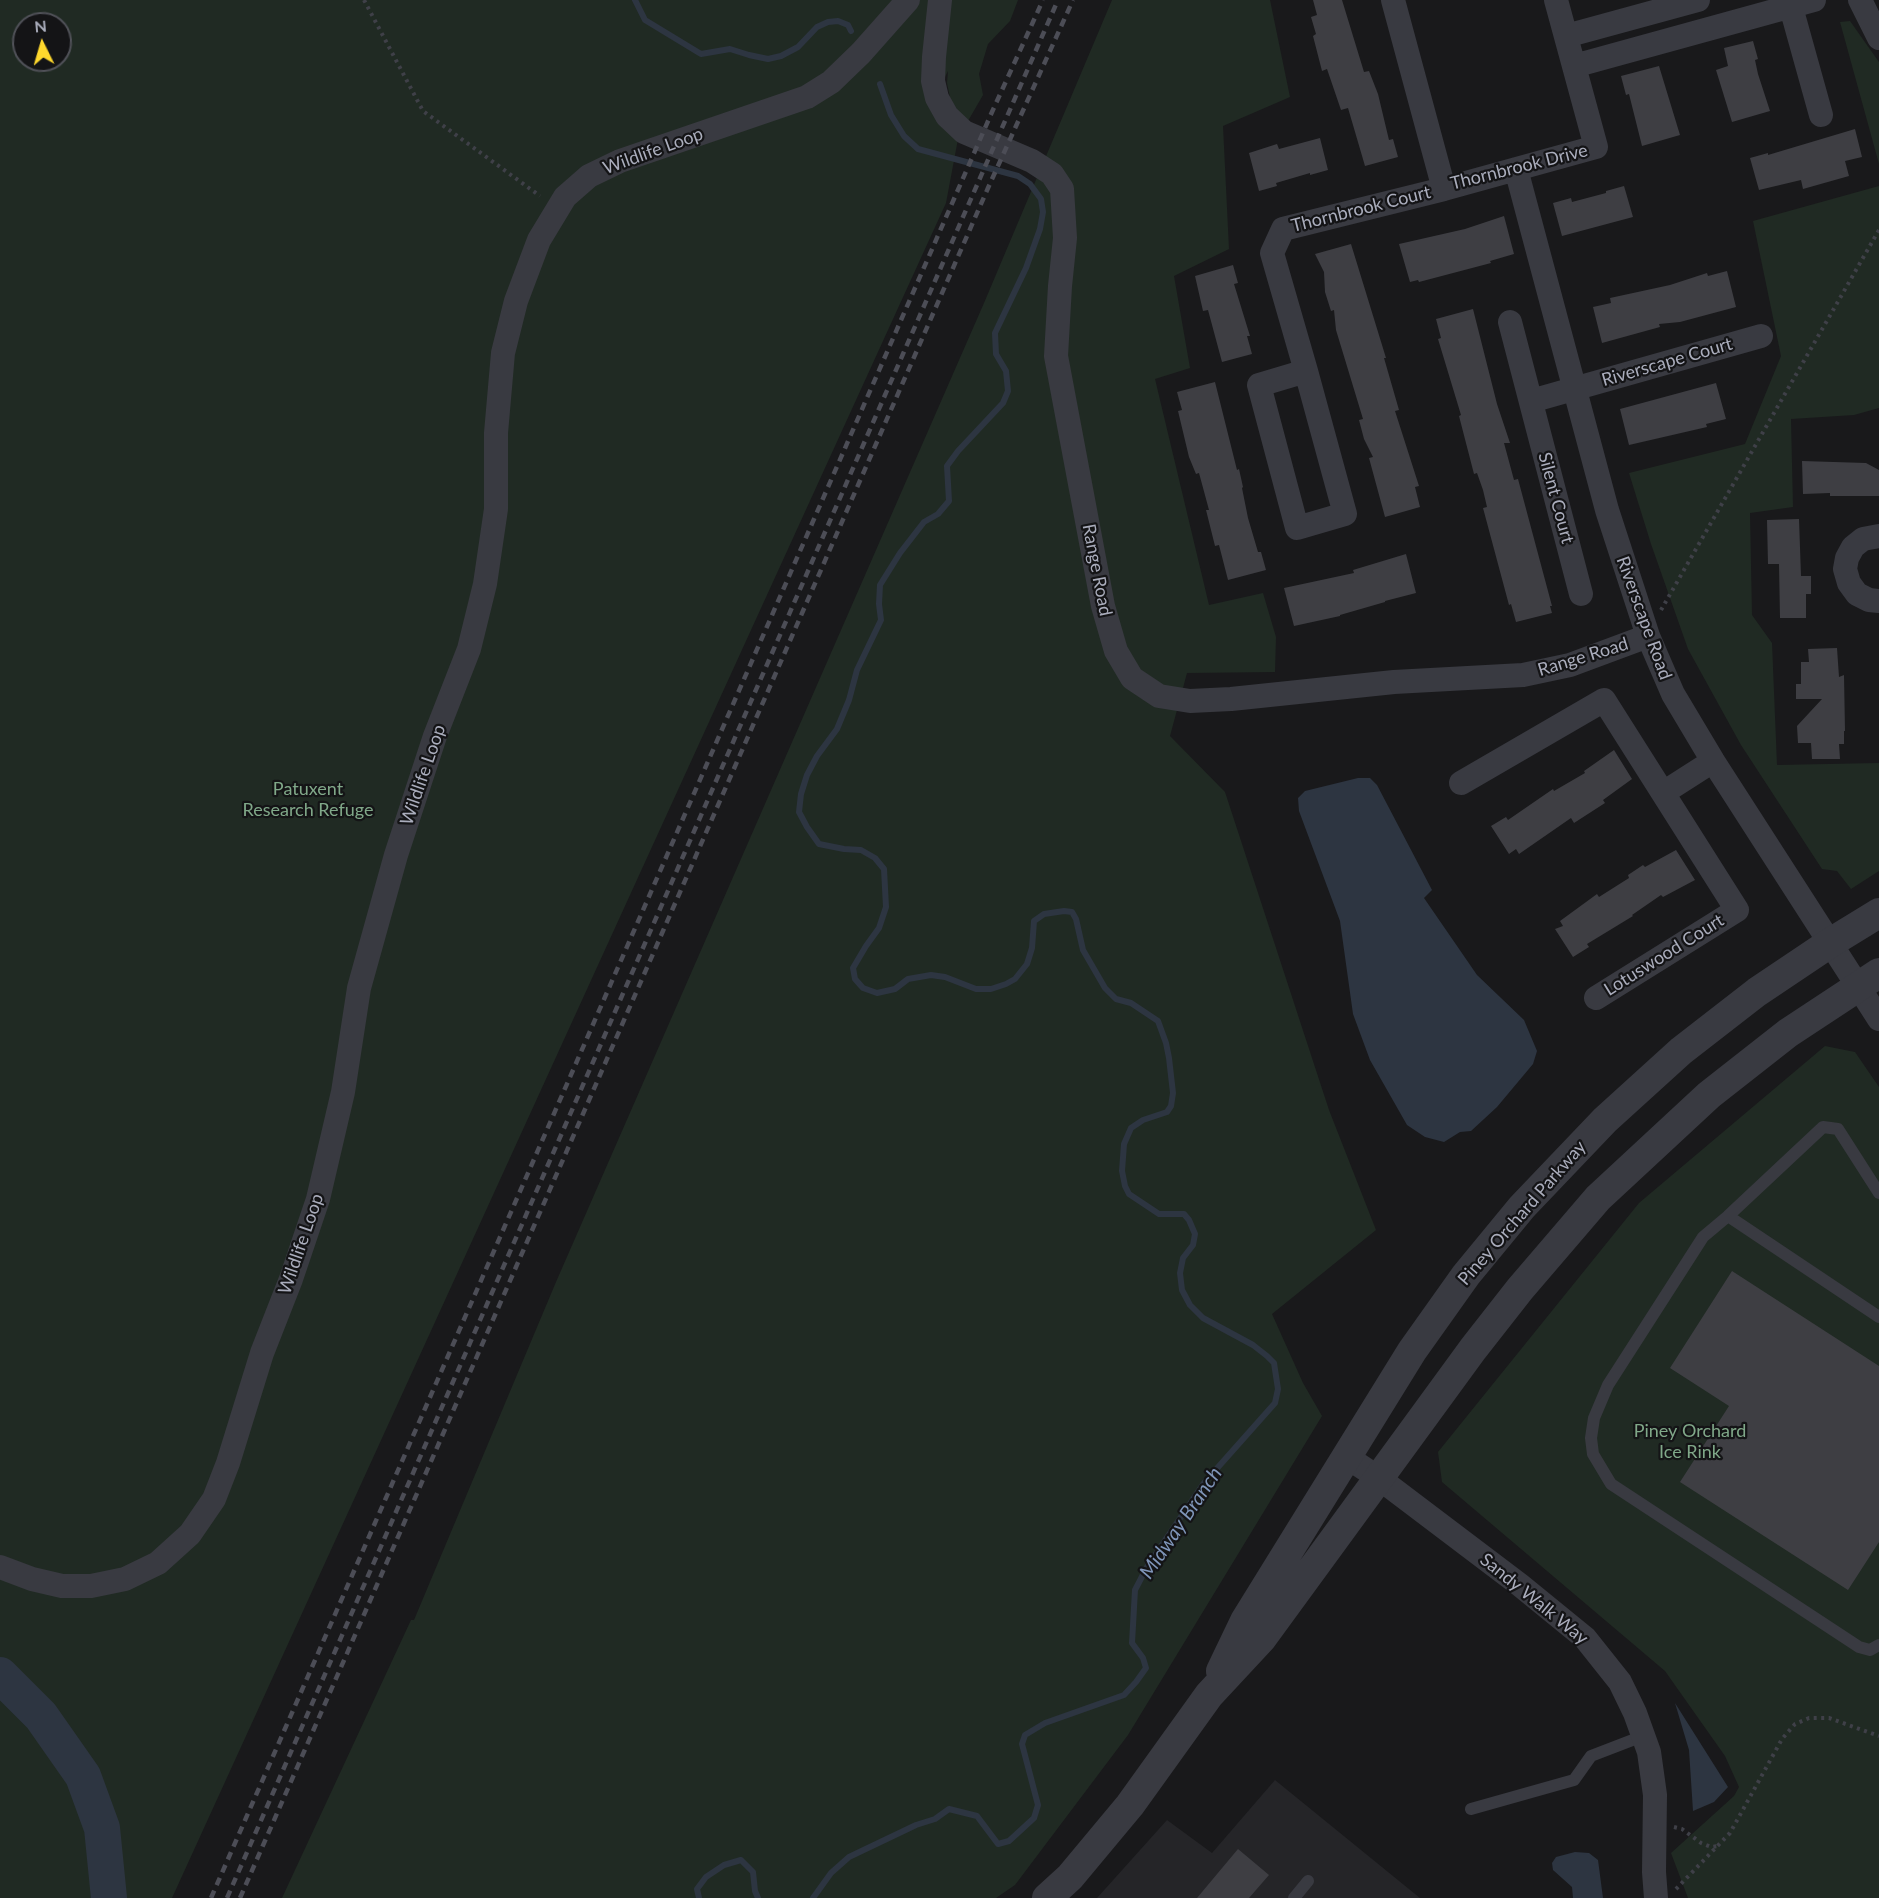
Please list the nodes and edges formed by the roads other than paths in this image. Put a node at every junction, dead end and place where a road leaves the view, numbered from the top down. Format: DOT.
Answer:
graph roads {
  1 [pos="908,0"];
  2 [pos="940,0"];
  3 [pos="1393,0"];
  4 [pos="1556,0"];
  5 [pos="1698,0"];
  6 [pos="1814,0"];
  7 [pos="1860,0"];
  8 [pos="1790,3"];
  9 [pos="1566,36"];
  10 [pos="1879,38"];
  11 [pos="1574,66"];
  12 [pos="1821,115"];
  13 [pos="1516,169"];
  14 [pos="1444,189"];
  15 [pos="1510,322"];
  16 [pos="1761,336"];
  17 [pos="1306,370"];
  18 [pos="1574,389"];
  19 [pos="1531,401"];
  20 [pos="1879,536"];
  21 [pos="1581,594"];
  22 [pos="1879,601"];
  23 [pos="1879,611"];
  24 [pos="1648,636"];
  25 [pos="1713,761"];
  26 [pos="1461,783"];
  27 [pos="1663,793"];
  28 [pos="1879,913"];
  29 [pos="1830,943"];
  30 [pos="1869,979"];
  31 [pos="1596,998"];
  32 [pos="1879,1019"];
  33 [pos="1879,1193"];
  34 [pos="1728,1216"];
  35 [pos="1879,1317"];
  36 [pos="1347,1457"];
  37 [pos="1380,1479"];
  38 [pos="0,1567"];
  39 [pos="1879,1645"];
  40 [pos="1209,1695"];
  41 [pos="1643,1736"];
  42 [pos="1472,1809"];
  43 [pos="1308,1881"];
  44 [pos="1666,1894"];
  45 [pos="1047,1898"];
  46 [pos="1294,1898"];
  1 -- 38 [label="street, Wildlife Loop"];
  2 -- 24 [label="street, Range Road"];
  3 -- 14 [label="street, Thornbrook Drive"];
  4 -- 9 [label="street, Thornbrook Drive"];
  5 -- 9 [label="street"];
  6 -- 8 [label="street"];
  7 -- 10 [label="street"];
  8 -- 11 [label="street"];
  8 -- 12 [label="street"];
  9 -- 11 [label="street, Thornbrook Drive"];
  11 -- 13 [label="street, Thornbrook Drive"];
  13 -- 14 [label="street, Thornbrook Drive"];
  13 -- 18 [label="street, Riverscape Road"];
  14 -- 17 [label="street, Thornbrook Court"];
  15 -- 19 [label="street, Silent Court"];
  16 -- 18 [label="street, Riverscape Court"];
  17 -- 17 [label="street, Thornbrook Court"];
  18 -- 19 [label="street"];
  18 -- 24 [label="street, Riverscape Road"];
  19 -- 21 [label="street, Silent Court"];
  20 -- 22 [label="street"];
  22 -- 23 [label="street"];
  24 -- 25 [label="street, Riverscape Road"];
  25 -- 27 [label="street"];
  25 -- 29 [label="street, Riverscape Road"];
  26 -- 27 [label="street, Lotuswood Court"];
  27 -- 31 [label="street, Lotuswood Court"];
  28 -- 29 [label="street, Piney Orchard Parkway"];
  29 -- 30 [label="street, Riverscape Road"];
  29 -- 36 [label="street, Piney Orchard Parkway"];
  30 -- 32 [label="street, Riverscape Road"];
  30 -- 37 [label="street, Piney Orchard Parkway"];
  33 -- 34 [label="lane"];
  34 -- 35 [label="lane"];
  34 -- 39 [label="lane"];
  36 -- 37 [label="street, Sandy Walk Way"];
  36 -- 40 [label="street, Piney Orchard Parkway"];
  37 -- 40 [label="street, Piney Orchard Parkway"];
  37 -- 41 [label="street, Sandy Walk Way"];
  40 -- 45 [label="street, Piney Orchard Parkway"];
  41 -- 42 [label="lane"];
  41 -- 44 [label="street, Sandy Walk Way"];
  43 -- 46 [label="lane"];
}
